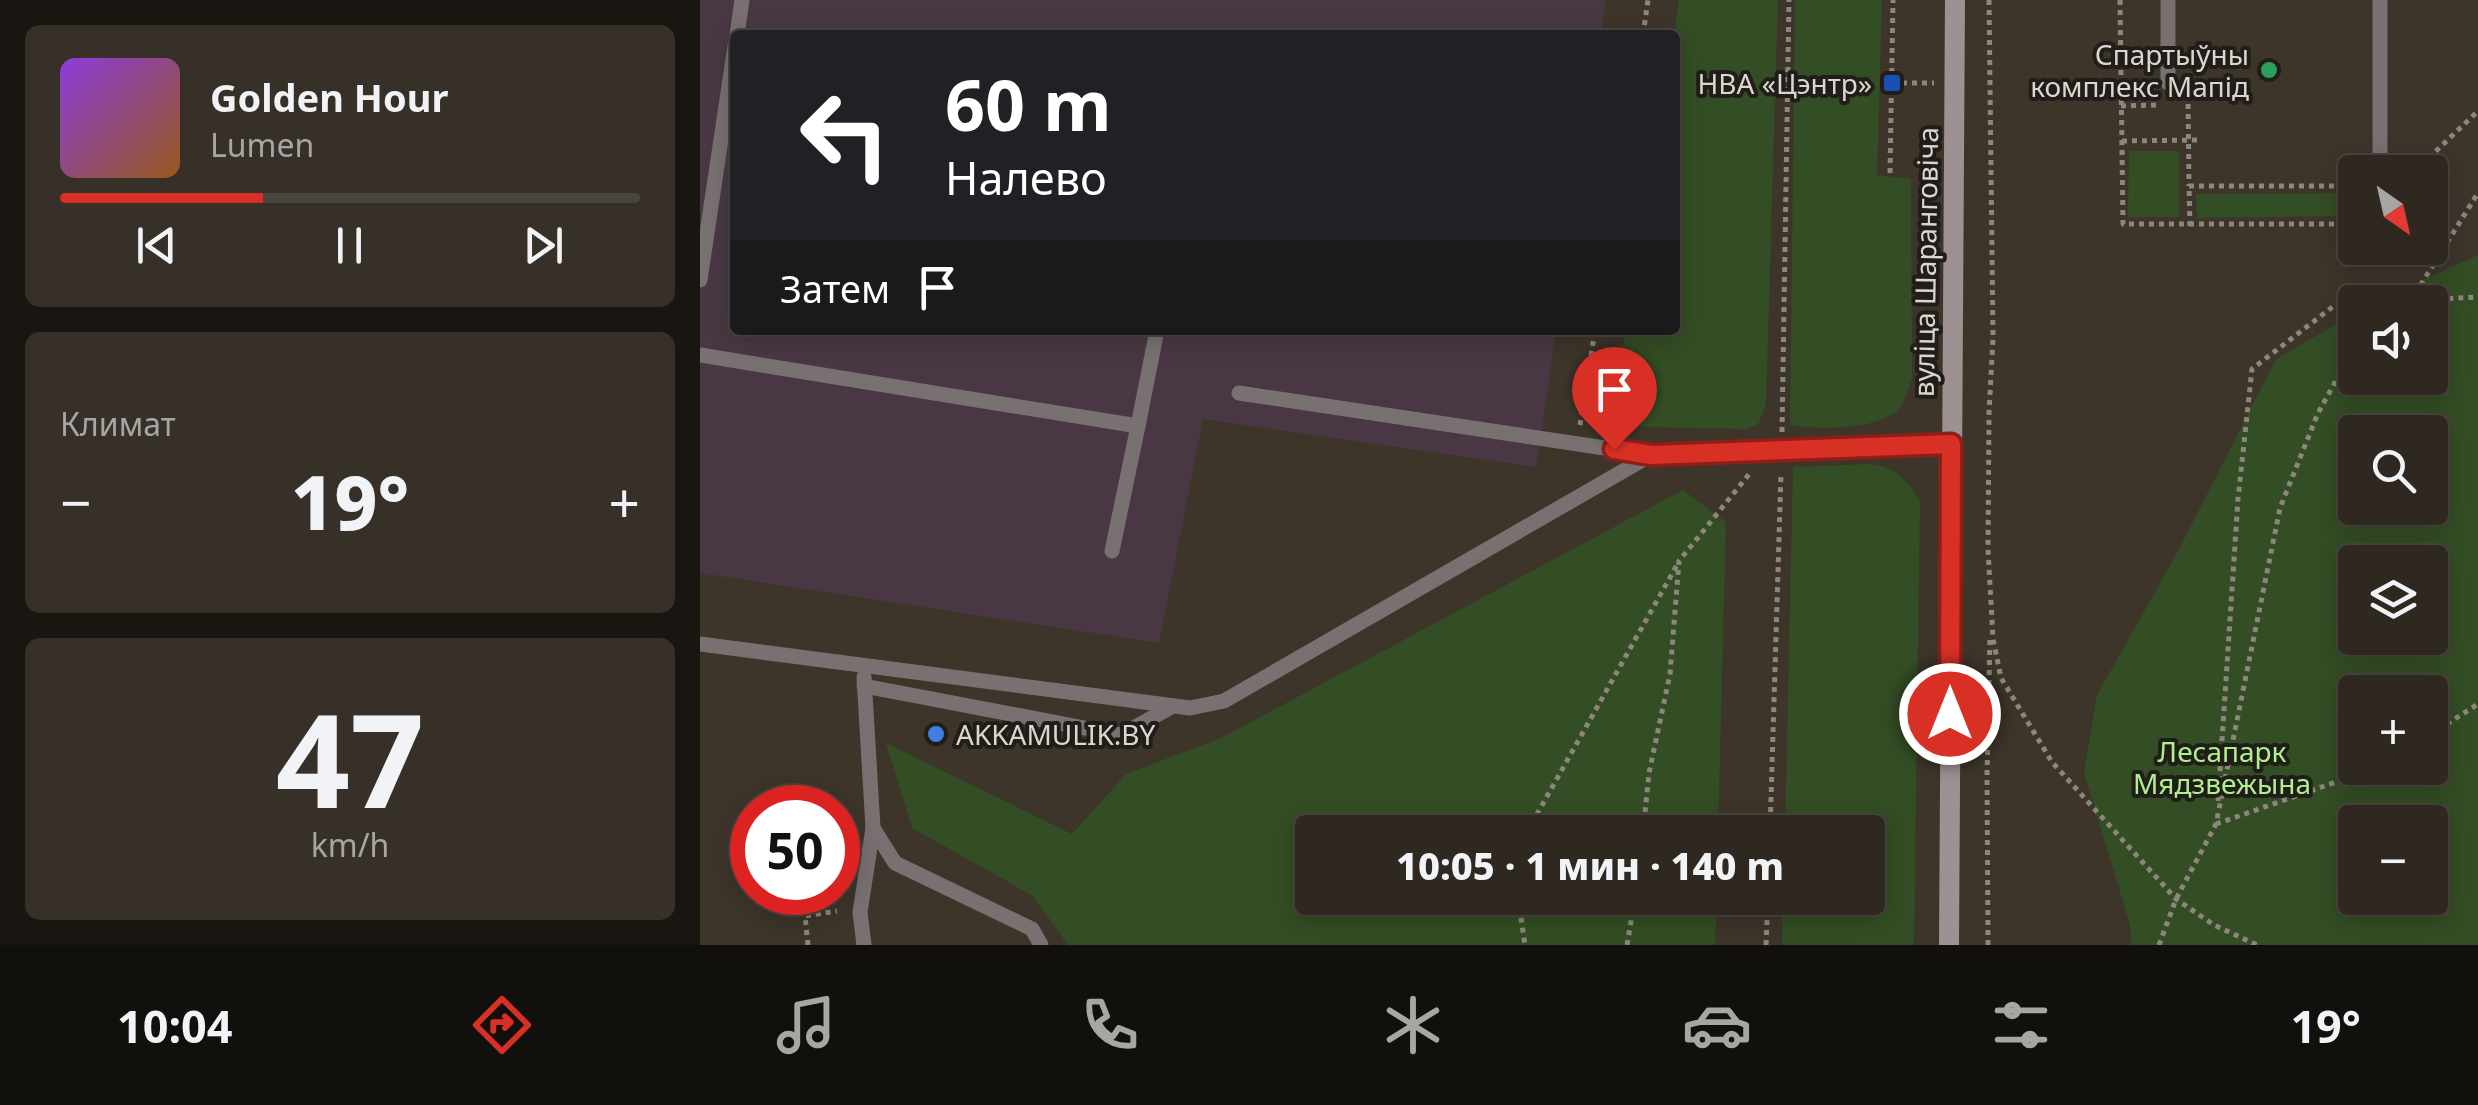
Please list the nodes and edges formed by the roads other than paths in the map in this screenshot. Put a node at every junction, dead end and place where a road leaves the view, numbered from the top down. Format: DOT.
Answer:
graph roads {
  1 [pos="742,0"];
  2 [pos="1955,0"];
  3 [pos="2168,0"];
  4 [pos="2380,0"];
  5 [pos="738,30"];
  6 [pos="2168,82"];
  7 [pos="729,122"];
  8 [pos="2380,154"];
  9 [pos="700,280"];
  10 [pos="1156,335"];
  11 [pos="700,355"];
  12 [pos="1239,393"];
  13 [pos="1138,426"];
  14 [pos="1951,444"];
  15 [pos="1651,455"];
  16 [pos="1112,552"];
  17 [pos="700,644"];
  18 [pos="863,663"];
  19 [pos="864,686"];
  20 [pos="1173,706"];
  21 [pos="873,828"];
  22 [pos="864,945"];
  23 [pos="1041,945"];
  24 [pos="1948,945"];
  1 -- 5 [label="lane"];
  2 -- 14 [label="main road, вуліца Шаранговіча"];
  3 -- 6 [label="lane"];
  4 -- 8 [label="lane"];
  7 -- 9 [label="lane"];
  10 -- 13 [label="lane"];
  11 -- 13 [label="lane"];
  12 -- 15 [label="lane"];
  13 -- 16 [label="lane"];
  14 -- 15 [label="lane"];
  14 -- 24 [label="main road, вуліца Шаранговіча"];
  15 -- 20 [label="lane"];
  17 -- 18 [label="lane"];
  18 -- 19 [label="lane"];
  18 -- 20 [label="lane"];
  19 -- 20 [label="lane"];
  19 -- 21 [label="lane"];
  21 -- 22 [label="lane"];
  21 -- 23 [label="lane"];
}
